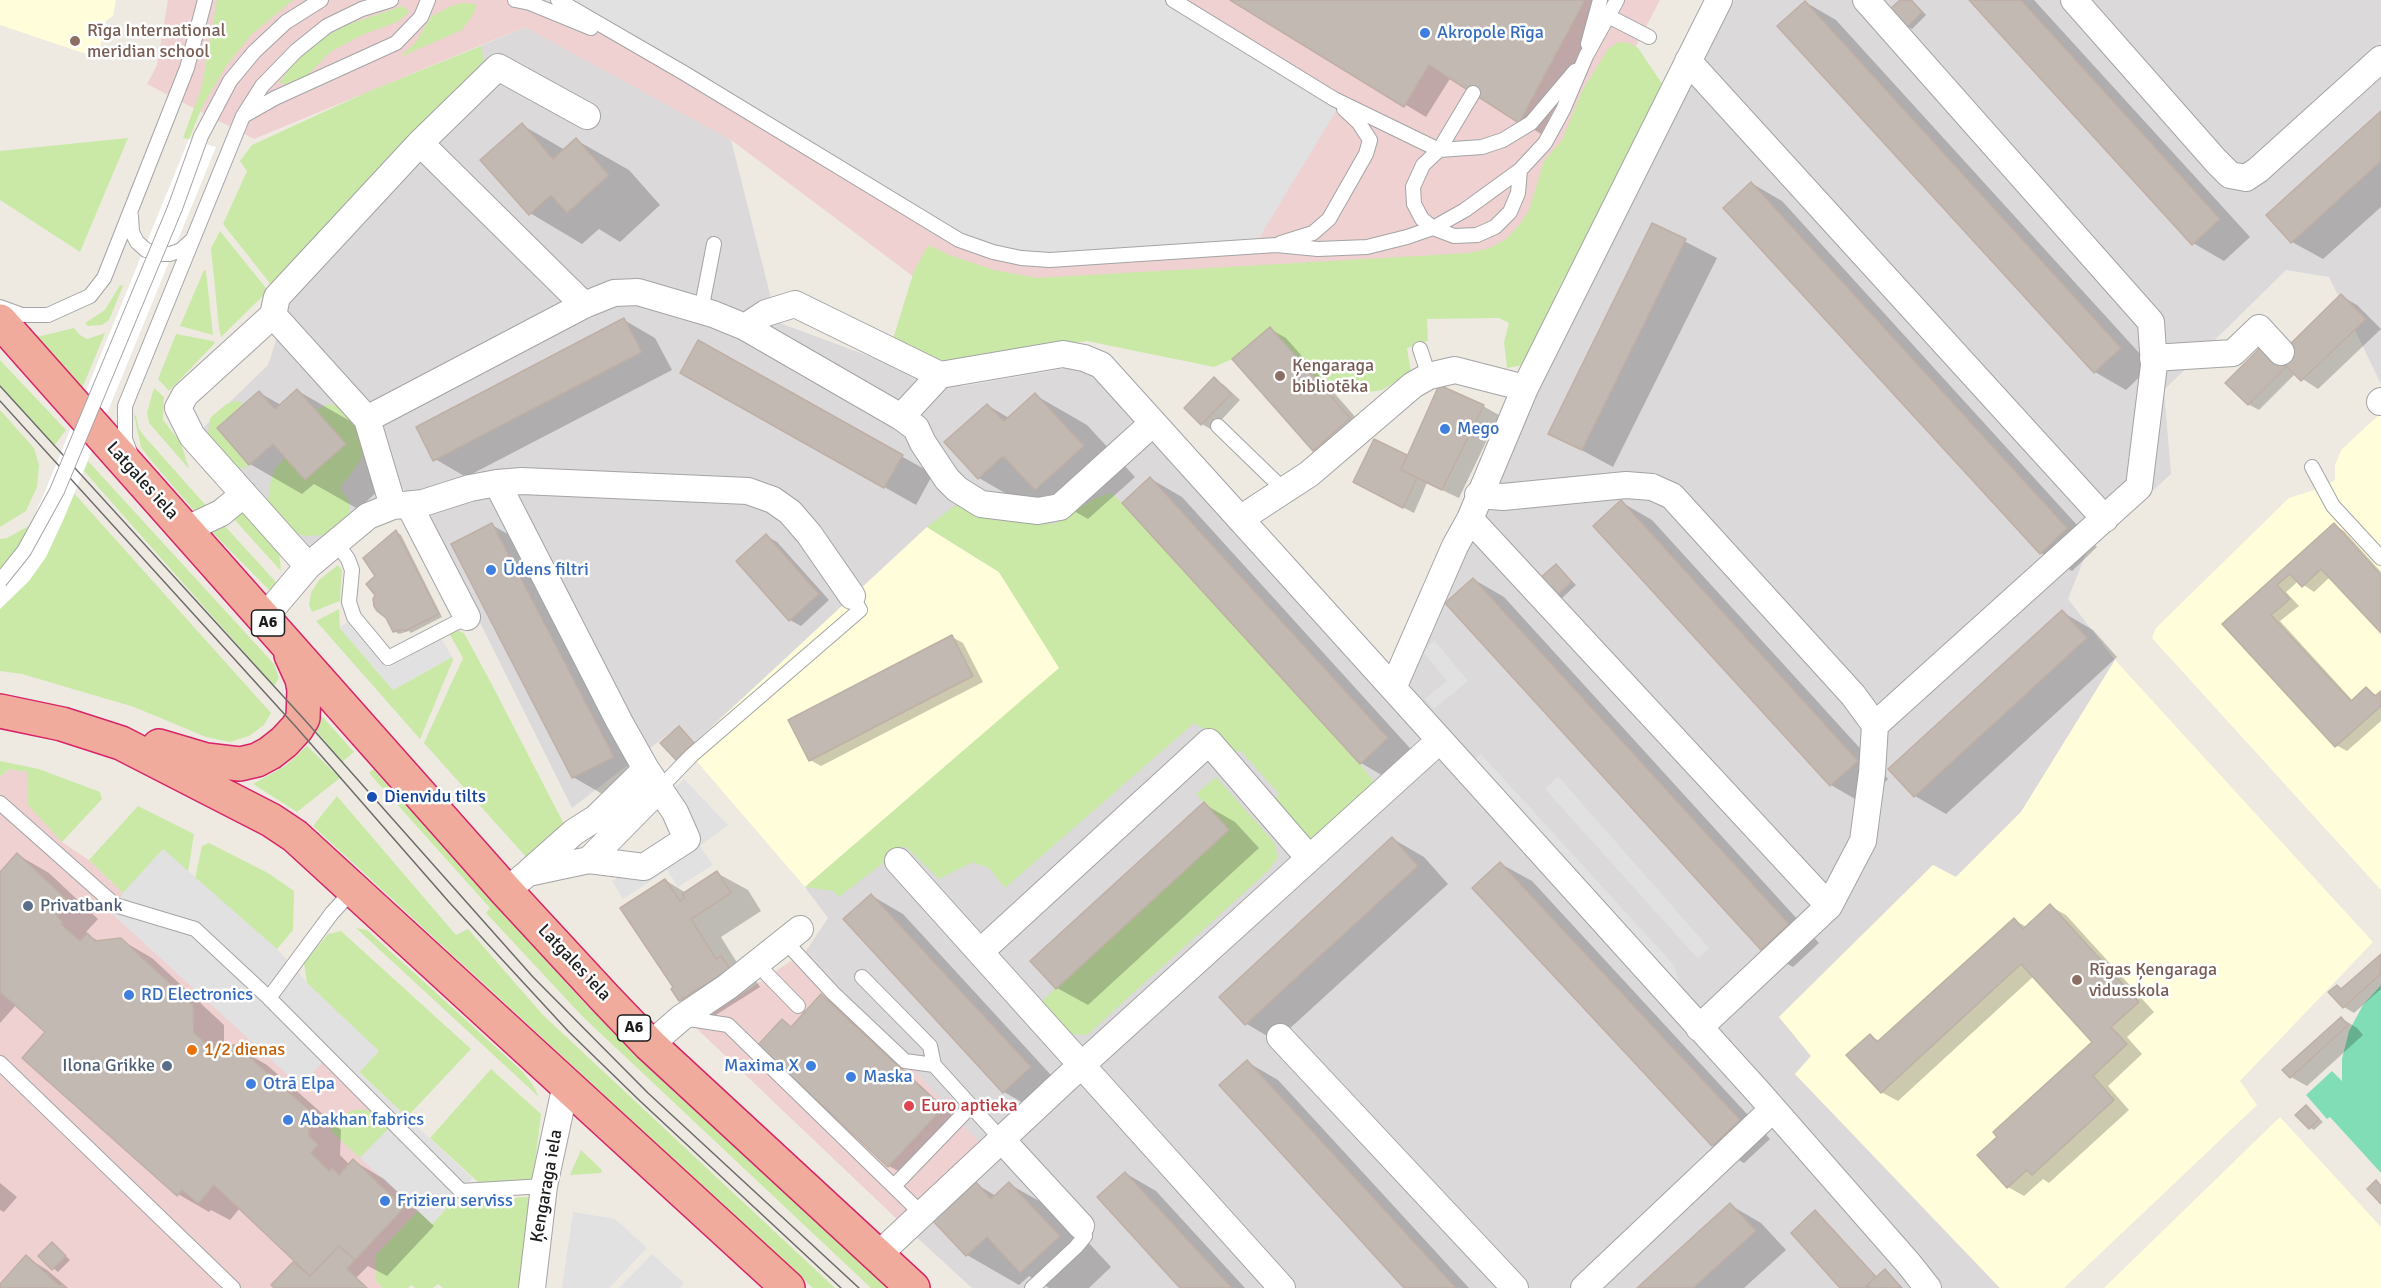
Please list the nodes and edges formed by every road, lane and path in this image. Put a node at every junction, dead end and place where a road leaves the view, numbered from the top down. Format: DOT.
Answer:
graph roads {
  1 [pos="205,0"];
  2 [pos="321,0"];
  3 [pos="391,0"];
  4 [pos="428,0"];
  5 [pos="515,0"];
  6 [pos="558,0"];
  7 [pos="1173,0"];
  8 [pos="1600,0"];
  9 [pos="1617,0"];
  10 [pos="1719,0"];
  11 [pos="1866,0"];
  12 [pos="2074,0"];
  13 [pos="1608,16"];
  14 [pos="1649,37"];
  15 [pos="630,43"];
  16 [pos="1586,56"];
  17 [pos="2381,59"];
  18 [pos="1689,61"];
  19 [pos="1473,93"];
  20 [pos="1334,99"];
  21 [pos="243,116"];
  22 [pos="587,116"];
  23 [pos="420,144"];
  24 [pos="1439,150"];
  25 [pos="1520,170"];
  26 [pos="133,208"];
  27 [pos="1433,228"];
  28 [pos="196,231"];
  29 [pos="714,244"];
  30 [pos="1276,245"];
  31 [pos="584,305"];
  32 [pos="0,307"];
  33 [pos="701,311"];
  34 [pos="273,315"];
  35 [pos="0,321"];
  36 [pos="745,327"];
  37 [pos="1420,349"];
  38 [pos="2281,352"];
  39 [pos="2153,358"];
  40 [pos="940,375"];
  41 [pos="1429,376"];
  42 [pos="1525,388"];
  43 [pos="901,417"];
  44 [pos="367,419"];
  45 [pos="1153,423"];
  46 [pos="1218,426"];
  47 [pos="2312,467"];
  48 [pos="141,480"];
  49 [pos="497,483"];
  50 [pos="1284,490"];
  51 [pos="244,494"];
  52 [pos="1478,495"];
  53 [pos="401,505"];
  54 [pos="1240,519"];
  55 [pos="1470,519"];
  56 [pos="2105,519"];
  57 [pos="185,530"];
  58 [pos="337,544"];
  59 [pos="2381,558"];
  60 [pos="308,566"];
  61 [pos="0,581"];
  62 [pos="852,596"];
  63 [pos="467,616"];
  64 [pos="274,629"];
  65 [pos="1393,688"];
  66 [pos="0,711"];
  67 [pos="1875,725"];
  68 [pos="1440,740"];
  69 [pos="121,743"];
  70 [pos="653,779"];
  71 [pos="0,803"];
  72 [pos="1309,858"];
  73 [pos="589,860"];
  74 [pos="898,861"];
  75 [pos="517,882"];
  76 [pos="353,890"];
  77 [pos="1829,906"];
  78 [pos="792,935"];
  79 [pos="980,952"];
  80 [pos="757,964"];
  81 [pos="862,977"];
  82 [pos="269,998"];
  83 [pos="798,1006"];
  84 [pos="681,1018"];
  85 [pos="1699,1028"];
  86 [pos="1280,1037"];
  87 [pos="650,1045"];
  88 [pos="0,1063"];
  89 [pos="934,1065"];
  90 [pos="1080,1066"];
  91 [pos="566,1084"];
  92 [pos="971,1106"];
  93 [pos="1773,1109"];
  94 [pos="1001,1139"];
  95 [pos="544,1186"];
  96 [pos="894,1186"];
  97 [pos="922,1214"];
  98 [pos="1081,1226"];
  99 [pos="877,1256"];
  100 [pos="233,1288"];
  101 [pos="532,1288"];
  102 [pos="788,1288"];
  103 [pos="913,1288"];
  104 [pos="1032,1288"];
  105 [pos="1282,1288"];
  106 [pos="1515,1288"];
  107 [pos="1584,1288"];
  108 [pos="1926,1288"];
  1 -- 26 [label="lane"];
  2 -- 61 [label="lane, bridge"];
  3 -- 21 [label="lane"];
  4 -- 21 [label="lane"];
  5 -- 15 [label="lane"];
  6 -- 15 [label="lane"];
  7 -- 20 [label="lane"];
  8 -- 16 [label="lane"];
  9 -- 13 [label="lane"];
  10 -- 18 [label="street"];
  11 -- 39 [label="street"];
  12 -- 17 [label="street"];
  13 -- 14 [label="lane"];
  13 -- 16 [label="lane"];
  15 -- 30 [label="lane"];
  16 -- 24 [label="lane"];
  16 -- 25 [label="lane"];
  18 -- 42 [label="street"];
  18 -- 56 [label="street"];
  19 -- 24 [label="lane"];
  20 -- 24 [label="lane"];
  20 -- 30 [label="lane"];
  21 -- 28 [label="lane"];
  22 -- 23 [label="street"];
  23 -- 31 [label="street"];
  23 -- 34 [label="street"];
  24 -- 27 [label="lane"];
  25 -- 27 [label="lane"];
  25 -- 27 [label="lane"];
  26 -- 28 [label="lane"];
  26 -- 32 [label="lane"];
  27 -- 30 [label="lane"];
  28 -- 48 [label="lane"];
  29 -- 33 [label="lane"];
  31 -- 33 [label="street"];
  31 -- 44 [label="street"];
  33 -- 36 [label="street"];
  34 -- 44 [label="street"];
  34 -- 51 [label="street"];
  35 -- 48 [label="highway, Latgales iela / A6"];
  36 -- 40 [label="street"];
  36 -- 43 [label="street"];
  37 -- 41 [label="lane"];
  38 -- 39 [label="street"];
  39 -- 56 [label="street"];
  40 -- 43 [label="street"];
  40 -- 45 [label="street"];
  41 -- 42 [label="street"];
  41 -- 50 [label="street"];
  42 -- 52 [label="street"];
  43 -- 45 [label="street"];
  44 -- 53 [label="street"];
  45 -- 54 [label="street"];
  46 -- 50 [label="lane"];
  47 -- 59 [label="lane"];
  48 -- 57 [label="highway, Latgales iela / A6"];
  49 -- 53 [label="street"];
  49 -- 62 [label="street"];
  49 -- 70 [label="street"];
  50 -- 54 [label="street"];
  51 -- 57 [label="street"];
  51 -- 60 [label="street"];
  52 -- 55 [label="street"];
  52 -- 67 [label="street"];
  53 -- 58 [label="street"];
  53 -- 63 [label="street"];
  54 -- 65 [label="street"];
  55 -- 65 [label="street"];
  55 -- 77 [label="street"];
  56 -- 67 [label="street"];
  57 -- 64 [label="highway, Latgales iela / A6"];
  58 -- 60 [label="street"];
  58 -- 63 [label="lane"];
  60 -- 64 [label="street"];
  62 -- 70 [label="lane"];
  64 -- 69 [label="highway, Latgales iela / A6"];
  64 -- 75 [label="highway, Latgales iela / A6"];
  65 -- 68 [label="street"];
  66 -- 69 [label="highway, Latgales iela / A6"];
  67 -- 77 [label="street"];
  68 -- 72 [label="street"];
  68 -- 85 [label="street"];
  69 -- 76 [label="highway, Latgales iela / A6"];
  70 -- 73 [label="street"];
  70 -- 73 [label="street"];
  70 -- 75 [label="street"];
  71 -- 82 [label="lane"];
  72 -- 79 [label="street"];
  72 -- 90 [label="street"];
  73 -- 75 [label="street"];
  74 -- 79 [label="street"];
  75 -- 87 [label="highway, Latgales iela / A6"];
  76 -- 82 [label="lane"];
  76 -- 91 [label="highway, Latgales iela / A6"];
  77 -- 85 [label="street"];
  78 -- 80 [label="street"];
  78 -- 89 [label="lane"];
  79 -- 90 [label="street"];
  80 -- 83 [label="lane"];
  80 -- 84 [label="street"];
  81 -- 89 [label="lane"];
  82 -- 95 [label="lane"];
  84 -- 87 [label="street"];
  84 -- 96 [label="lane"];
  85 -- 93 [label="street"];
  86 -- 106 [label="street"];
  87 -- 99 [label="highway, Latgales iela / A6"];
  88 -- 100 [label="lane"];
  89 -- 92 [label="lane"];
  90 -- 94 [label="street"];
  90 -- 105 [label="street"];
  91 -- 95 [label="street, Ķengaraga iela"];
  91 -- 102 [label="highway, Latgales iela / A6"];
  92 -- 94 [label="lane"];
  92 -- 96 [label="lane"];
  93 -- 107 [label="street"];
  93 -- 108 [label="street"];
  94 -- 97 [label="street"];
  94 -- 98 [label="street"];
  95 -- 101 [label="street, Ķengaraga iela"];
  96 -- 97 [label="lane"];
  97 -- 99 [label="street"];
  98 -- 104 [label="lane"];
  99 -- 103 [label="highway, Latgales iela / A6"];
}
